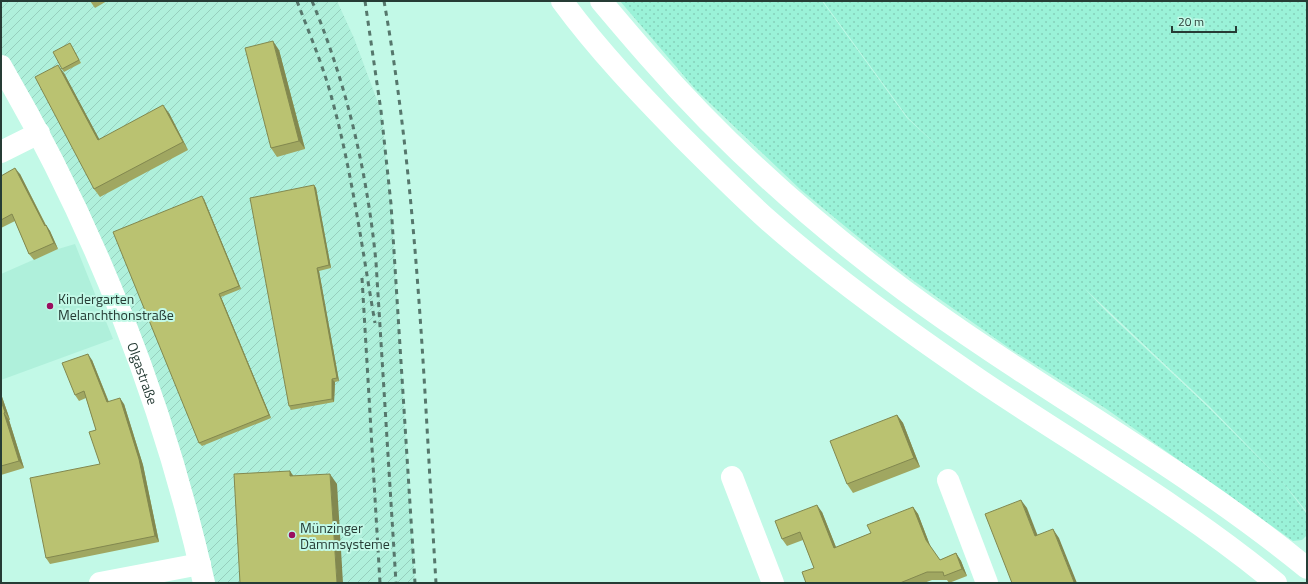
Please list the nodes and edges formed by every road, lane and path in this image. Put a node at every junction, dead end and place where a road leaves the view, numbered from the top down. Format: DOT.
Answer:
graph roads {
  1 [pos="562,1"];
  2 [pos="602,1"];
  3 [pos="1,66"];
  4 [pos="38,133"];
  5 [pos="1,152"];
  6 [pos="732,477"];
  7 [pos="948,480"];
  8 [pos="1307,568"];
  9 [pos="202,573"];
  10 [pos="100,583"];
  11 [pos="773,583"];
  12 [pos="987,583"];
  13 [pos="1276,583"];
  1 -- 13 [label="main road"];
  2 -- 8 [label="main road"];
  3 -- 4 [label="main road, Olgastraße"];
  4 -- 5 [label="main road"];
  4 -- 9 [label="main road, Olgastraße"];
  6 -- 11 [label="main road"];
  7 -- 12 [label="main road"];
  9 -- 10 [label="main road"];
}
